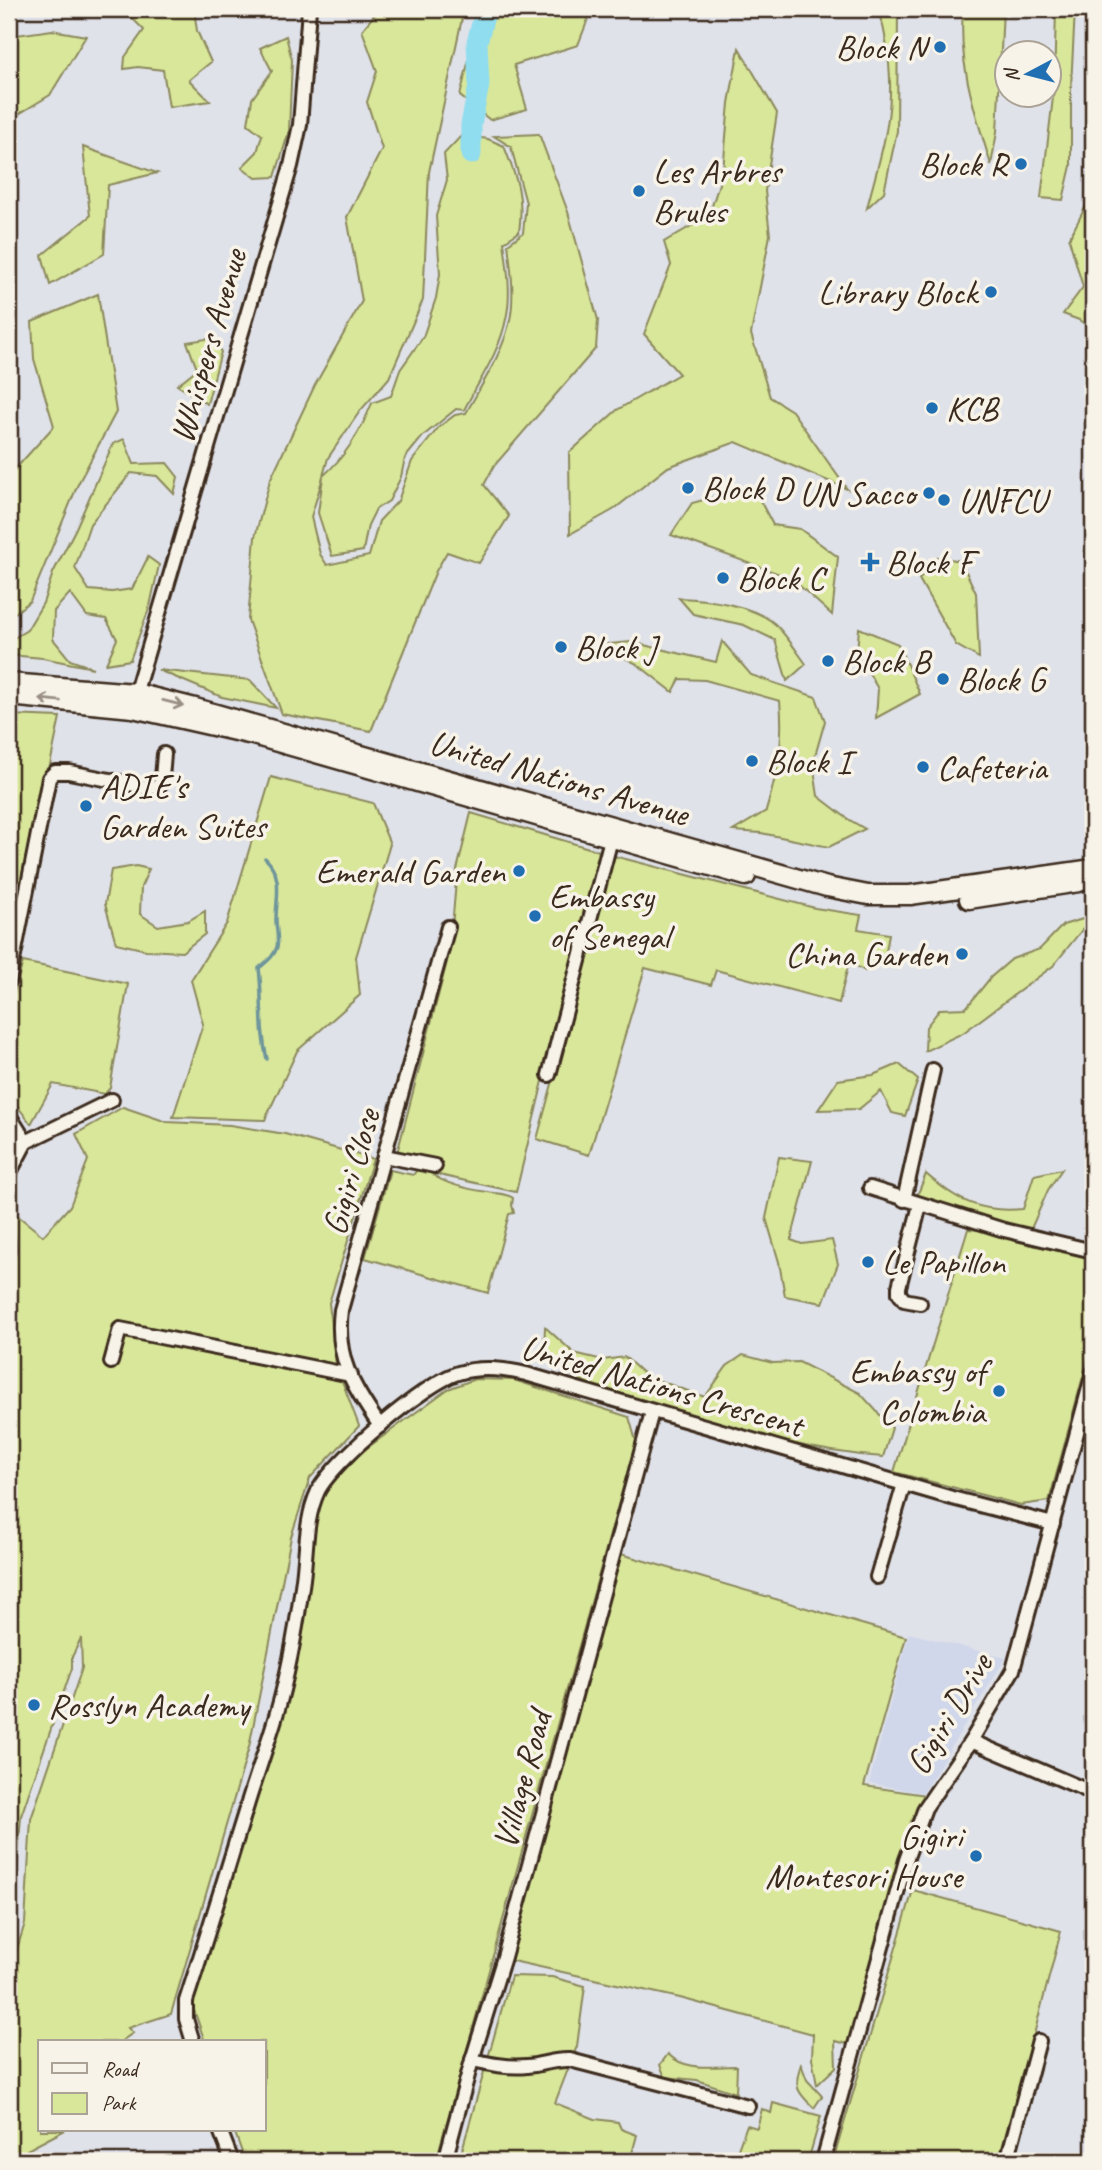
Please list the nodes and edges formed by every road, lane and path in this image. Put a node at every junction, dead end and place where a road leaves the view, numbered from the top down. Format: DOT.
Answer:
graph roads {
  1 [pos="309,9"];
  2 [pos="9,683"];
  3 [pos="9,696"];
  4 [pos="134,701"];
  5 [pos="164,754"];
  6 [pos="513,804"];
  7 [pos="611,839"];
  8 [pos="1093,869"];
  9 [pos="1093,880"];
  10 [pos="447,927"];
  11 [pos="9,981"];
  12 [pos="933,1070"];
  13 [pos="549,1075"];
  14 [pos="112,1100"];
  15 [pos="9,1115"];
  16 [pos="26,1142"];
  17 [pos="384,1156"];
  18 [pos="435,1166"];
  19 [pos="9,1174"];
  20 [pos="870,1188"];
  21 [pos="904,1200"];
  22 [pos="920,1205"];
  23 [pos="1093,1251"];
  24 [pos="920,1304"];
  25 [pos="111,1362"];
  26 [pos="1093,1373"];
  27 [pos="351,1375"];
  28 [pos="652,1412"];
  29 [pos="380,1426"];
  30 [pos="904,1484"];
  31 [pos="1053,1524"];
  32 [pos="877,1577"];
  33 [pos="971,1741"];
  34 [pos="1093,1793"];
  35 [pos="192,2040"];
  36 [pos="1039,2041"];
  37 [pos="472,2060"];
  38 [pos="748,2106"];
  39 [pos="221,2132"];
  40 [pos="232,2161"];
  41 [pos="445,2161"];
  42 [pos="823,2161"];
  43 [pos="1007,2161"];
  1 -- 4 [label="street, Whispers Avenue"];
  2 -- 4 [label="street, United Nations Avenue"];
  4 -- 3 [label="street, United Nations Avenue, one-way"];
  4 -- 6 [label="street, United Nations Avenue"];
  5 -- 11 [label="street"];
  6 -- 7 [label="street, United Nations Avenue"];
  6 -- 8 [label="street, United Nations Avenue"];
  7 -- 9 [label="street, United Nations Avenue"];
  7 -- 13 [label="street"];
  10 -- 17 [label="street, Gigiri Close"];
  12 -- 21 [label="street"];
  14 -- 16 [label="street"];
  15 -- 16 [label="street"];
  16 -- 19 [label="street"];
  17 -- 18 [label="street"];
  17 -- 27 [label="street, Gigiri Close"];
  20 -- 21 [label="street"];
  21 -- 22 [label="street"];
  22 -- 23 [label="street"];
  22 -- 24 [label="street"];
  25 -- 27 [label="street"];
  26 -- 31 [label="street, Gigiri Drive"];
  27 -- 29 [label="street, Gigiri Close"];
  28 -- 29 [label="street, United Nations Crescent"];
  28 -- 30 [label="street, United Nations Crescent"];
  28 -- 37 [label="street, Village Road"];
  29 -- 35 [label="street, United Nations Crescent"];
  30 -- 31 [label="street, United Nations Crescent"];
  30 -- 32 [label="street"];
  31 -- 33 [label="street, Gigiri Drive"];
  33 -- 34 [label="street"];
  33 -- 42 [label="street, Gigiri Drive"];
  36 -- 43 [label="street"];
  37 -- 38 [label="street"];
  37 -- 41 [label="street, Village Road"];
  39 -- 40 [label="street"];
}
